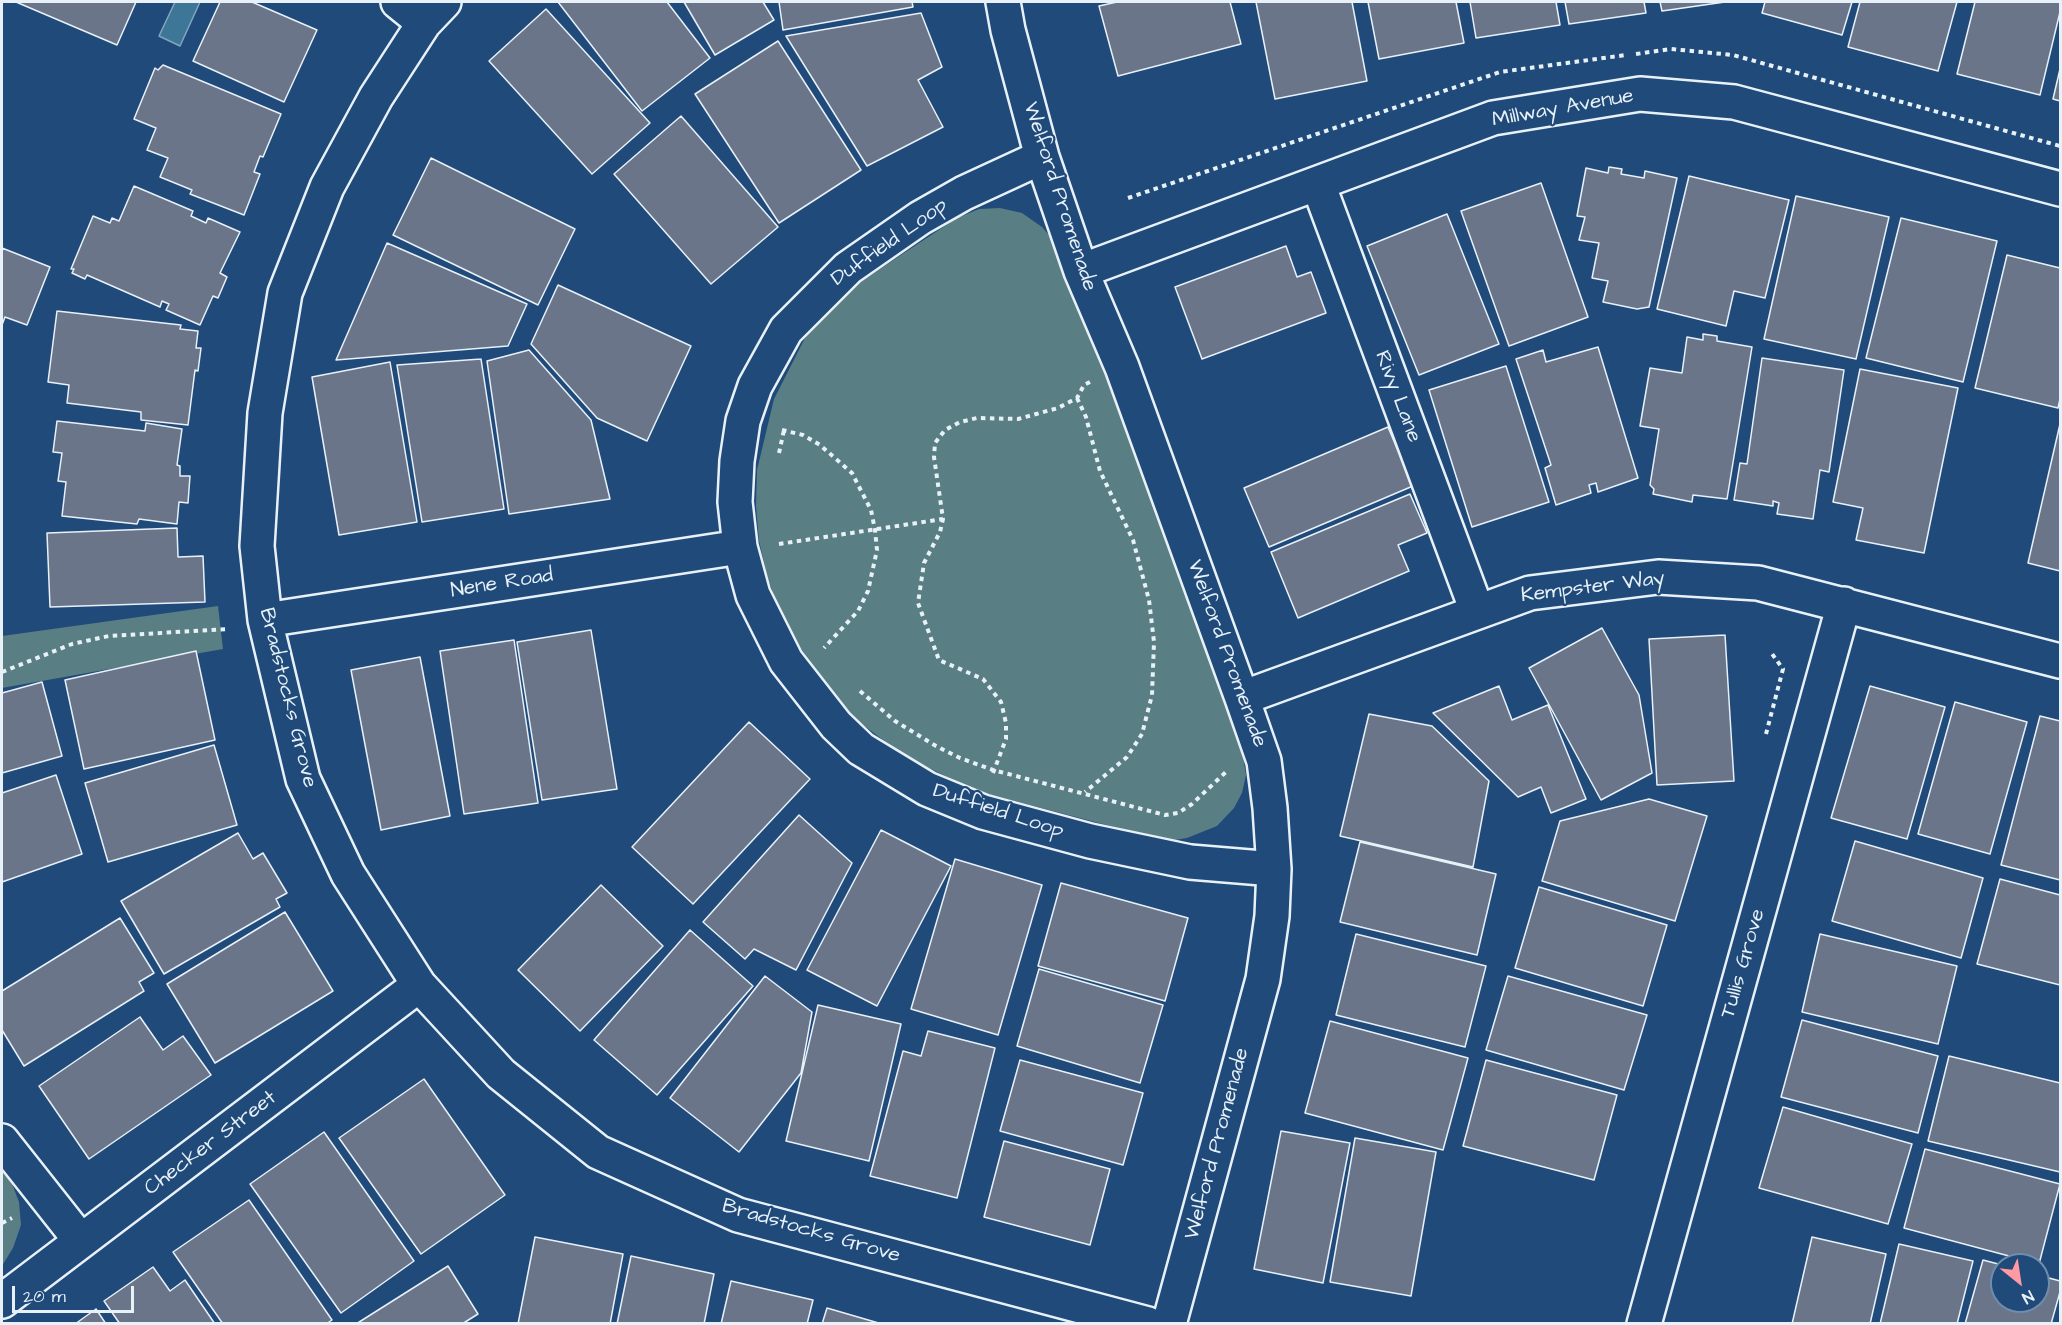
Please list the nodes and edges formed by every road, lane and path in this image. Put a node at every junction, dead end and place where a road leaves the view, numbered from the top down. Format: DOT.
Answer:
graph roads {
  1 [pos="398,2"];
  2 [pos="1003,2"];
  3 [pos="434,12"];
  4 [pos="1042,157"];
  5 [pos="1318,184"];
  6 [pos="2061,189"];
  7 [pos="1081,271"];
  8 [pos="1099,377"];
  9 [pos="1077,398"];
  10 [pos="777,464"];
  11 [pos="943,519"];
  12 [pos="875,530"];
  13 [pos="777,535"];
  14 [pos="779,544"];
  15 [pos="740,547"];
  16 [pos="781,554"];
  17 [pos="1844,604"];
  18 [pos="1477,611"];
  19 [pos="265,620"];
  20 [pos="228,629"];
  21 [pos="817,639"];
  22 [pos="824,648"];
  23 [pos="830,657"];
  24 [pos="2061,661"];
  25 [pos="2,672"];
  26 [pos="855,686"];
  27 [pos="1242,698"];
  28 [pos="1231,768"];
  29 [pos="993,770"];
  30 [pos="990,781"];
  31 [pos="1084,793"];
  32 [pos="1274,869"];
  33 [pos="418,985"];
  34 [pos="2,1141"];
  35 [pos="12,1218"];
  36 [pos="2,1223"];
  37 [pos="81,1241"];
  38 [pos="2,1301"];
  39 [pos="1148,1323"];
  40 [pos="1169,1323"];
  41 [pos="1644,1323"];
  1 -- 3 [label="street"];
  2 -- 4 [label="street, Welford Promenade"];
  3 -- 19 [label="street, Bradstocks Grove"];
  4 -- 7 [label="street, Welford Promenade"];
  4 -- 15 [label="street, Duffield Loop"];
  5 -- 6 [label="street, Millway Avenue"];
  5 -- 7 [label="street, Millway Avenue"];
  5 -- 18 [label="street, Rivy Lane"];
  7 -- 27 [label="street, Welford Promenade"];
  8 -- 9 [label="path"];
  9 -- 11 [label="path"];
  9 -- 31 [label="path"];
  10 -- 12 [label="path"];
  11 -- 12 [label="path"];
  11 -- 29 [label="path"];
  12 -- 14 [label="path"];
  12 -- 22 [label="path"];
  13 -- 14 [label="path"];
  14 -- 16 [label="path"];
  15 -- 19 [label="street, Nene Road"];
  15 -- 32 [label="street, Duffield Loop"];
  17 -- 18 [label="street, Kempster Way"];
  17 -- 24 [label="street, Kempster Way"];
  17 -- 41 [label="street, Tullis Grove"];
  18 -- 27 [label="street, Kempster Way"];
  19 -- 33 [label="street, Bradstocks Grove"];
  20 -- 25 [label="path"];
  21 -- 22 [label="path"];
  22 -- 23 [label="path"];
  26 -- 29 [label="path"];
  27 -- 32 [label="street, Welford Promenade"];
  28 -- 31 [label="path"];
  29 -- 30 [label="path"];
  29 -- 31 [label="path"];
  32 -- 40 [label="street, Welford Promenade"];
  33 -- 37 [label="street, Checker Street"];
  33 -- 39 [label="street, Bradstocks Grove"];
  34 -- 37 [label="street"];
  35 -- 36 [label="path"];
  37 -- 38 [label="street, Checker Street"];
}
